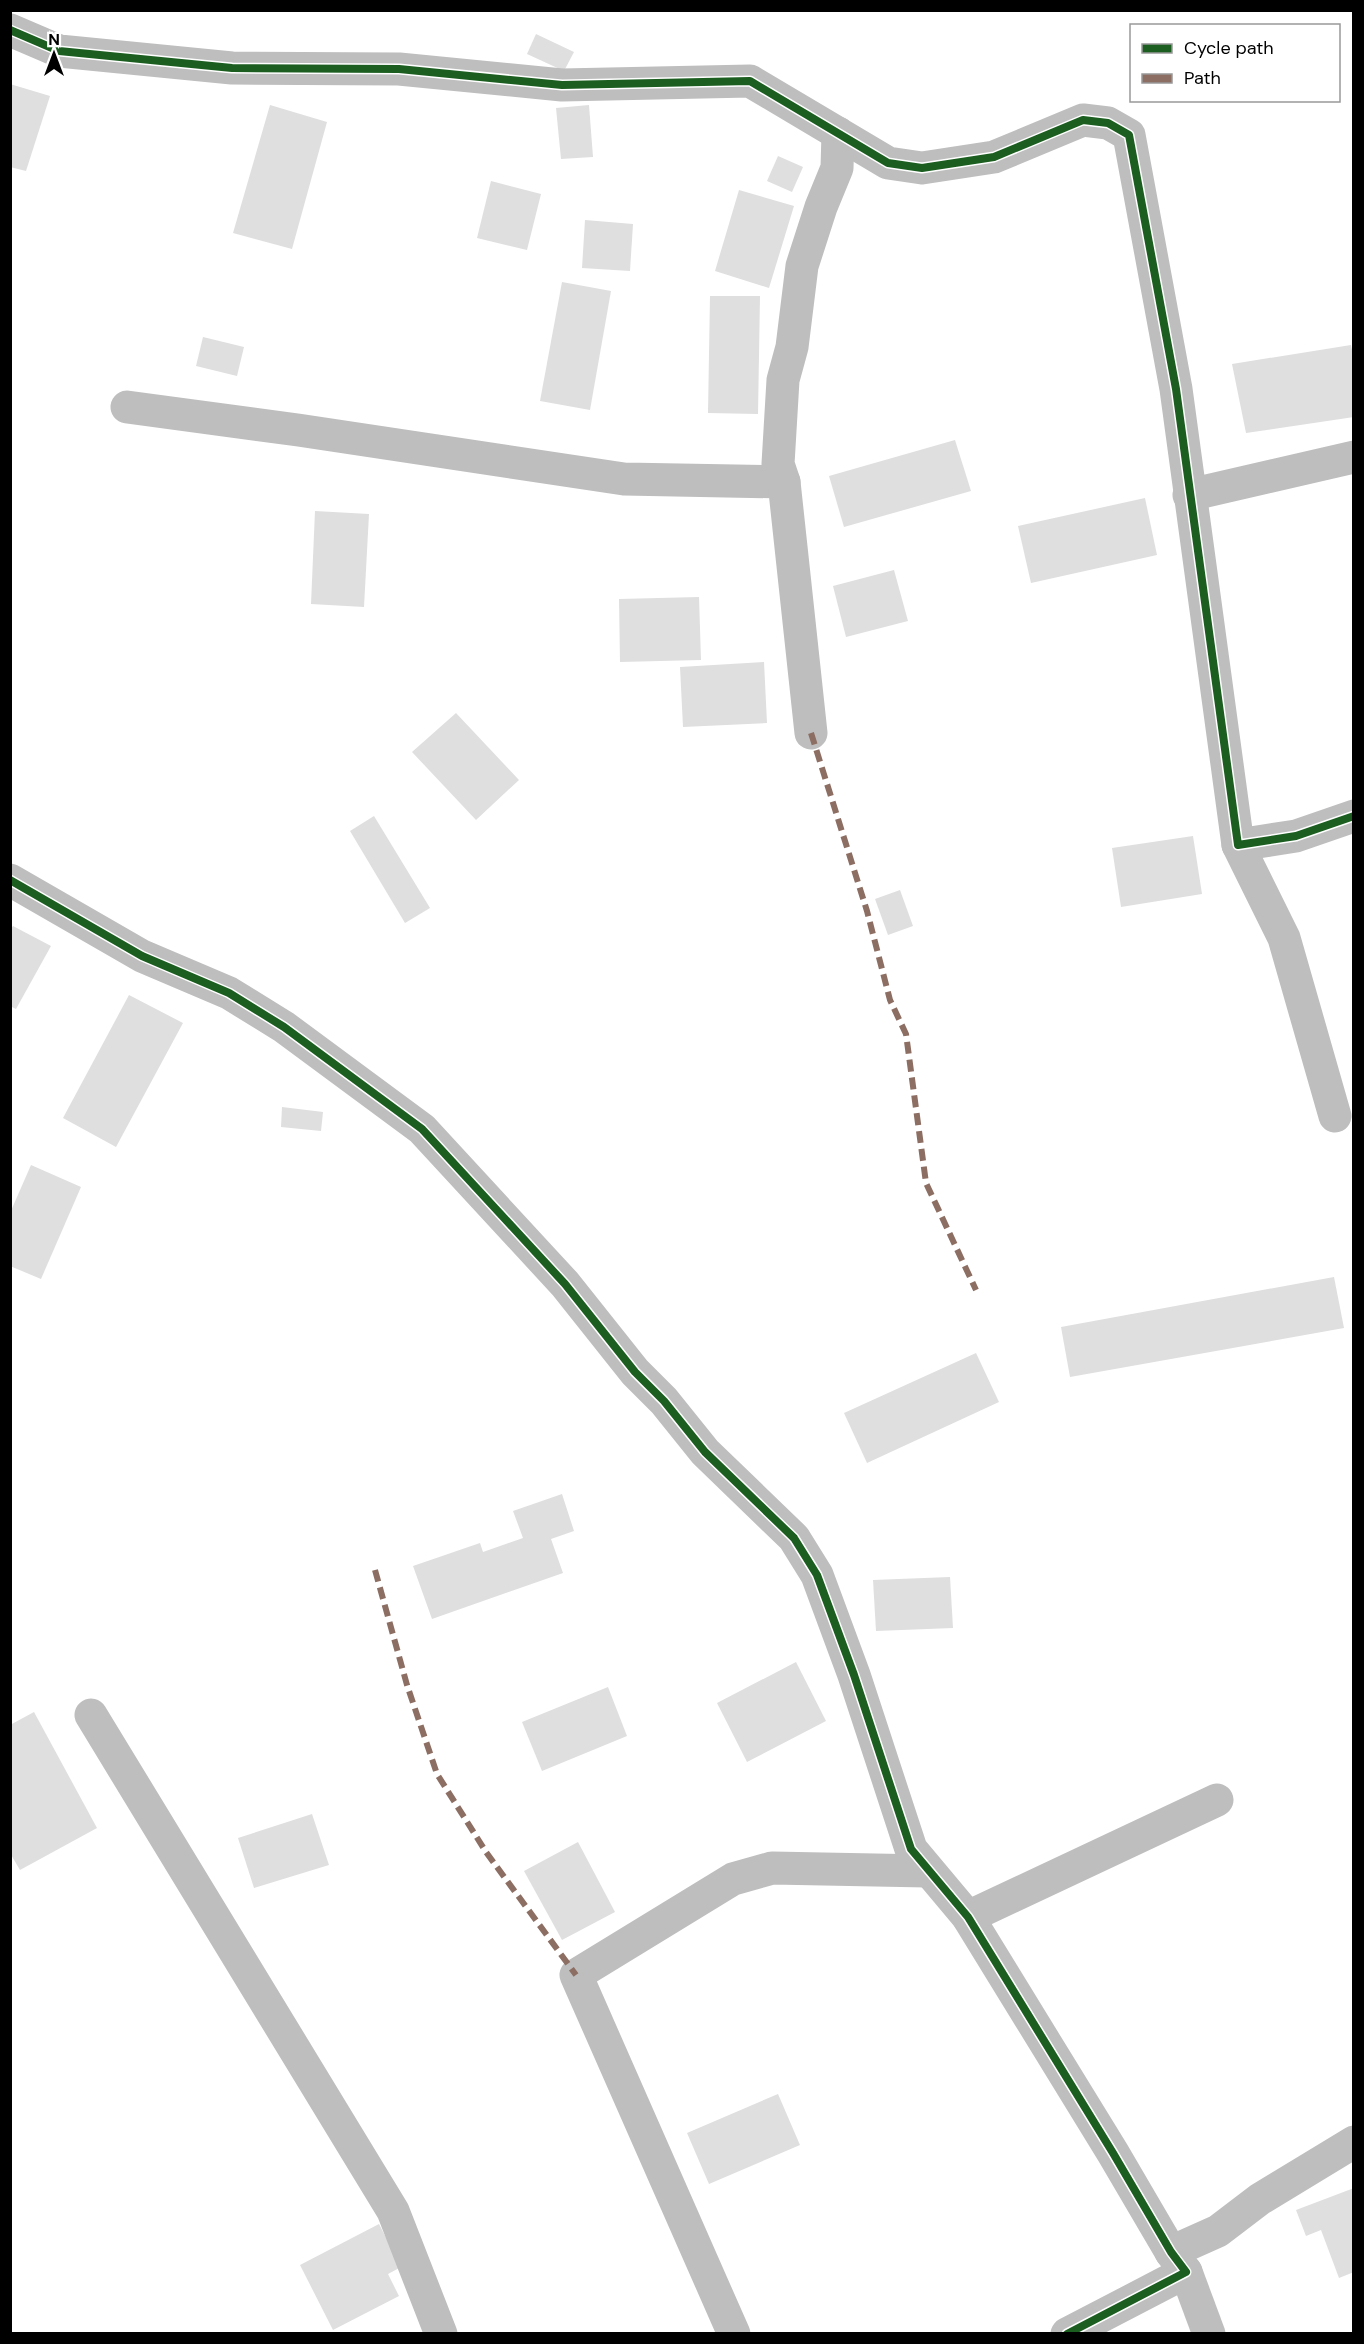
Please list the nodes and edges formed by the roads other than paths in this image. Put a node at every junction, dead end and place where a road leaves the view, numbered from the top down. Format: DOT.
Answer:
graph roads {
  1 [pos="10,30"];
  2 [pos="838,133"];
  3 [pos="127,407"];
  4 [pos="1353,457"];
  5 [pos="784,482"];
  6 [pos="1189,495"];
  7 [pos="811,733"];
  8 [pos="1353,816"];
  9 [pos="1238,845"];
  10 [pos="10,880"];
  11 [pos="1335,1116"];
  12 [pos="91,1715"];
  13 [pos="1217,1800"];
  14 [pos="927,1871"];
  15 [pos="968,1917"];
  16 [pos="1353,2142"];
  17 [pos="1178,2262"];
  18 [pos="441,2334"];
  19 [pos="734,2334"];
  20 [pos="1067,2334"];
  21 [pos="1209,2334"];
  1 -- 2 [label="street"];
  2 -- 5 [label="street"];
  2 -- 6 [label="street"];
  3 -- 5 [label="street"];
  4 -- 6 [label="street"];
  5 -- 7 [label="street"];
  6 -- 9 [label="street"];
  8 -- 9 [label="street"];
  9 -- 11 [label="street"];
  10 -- 14 [label="street"];
  12 -- 18 [label="street"];
  13 -- 15 [label="street"];
  14 -- 15 [label="street"];
  14 -- 19 [label="street"];
  15 -- 17 [label="street"];
  16 -- 17 [label="street"];
  17 -- 20 [label="street"];
  17 -- 21 [label="street"];
}
